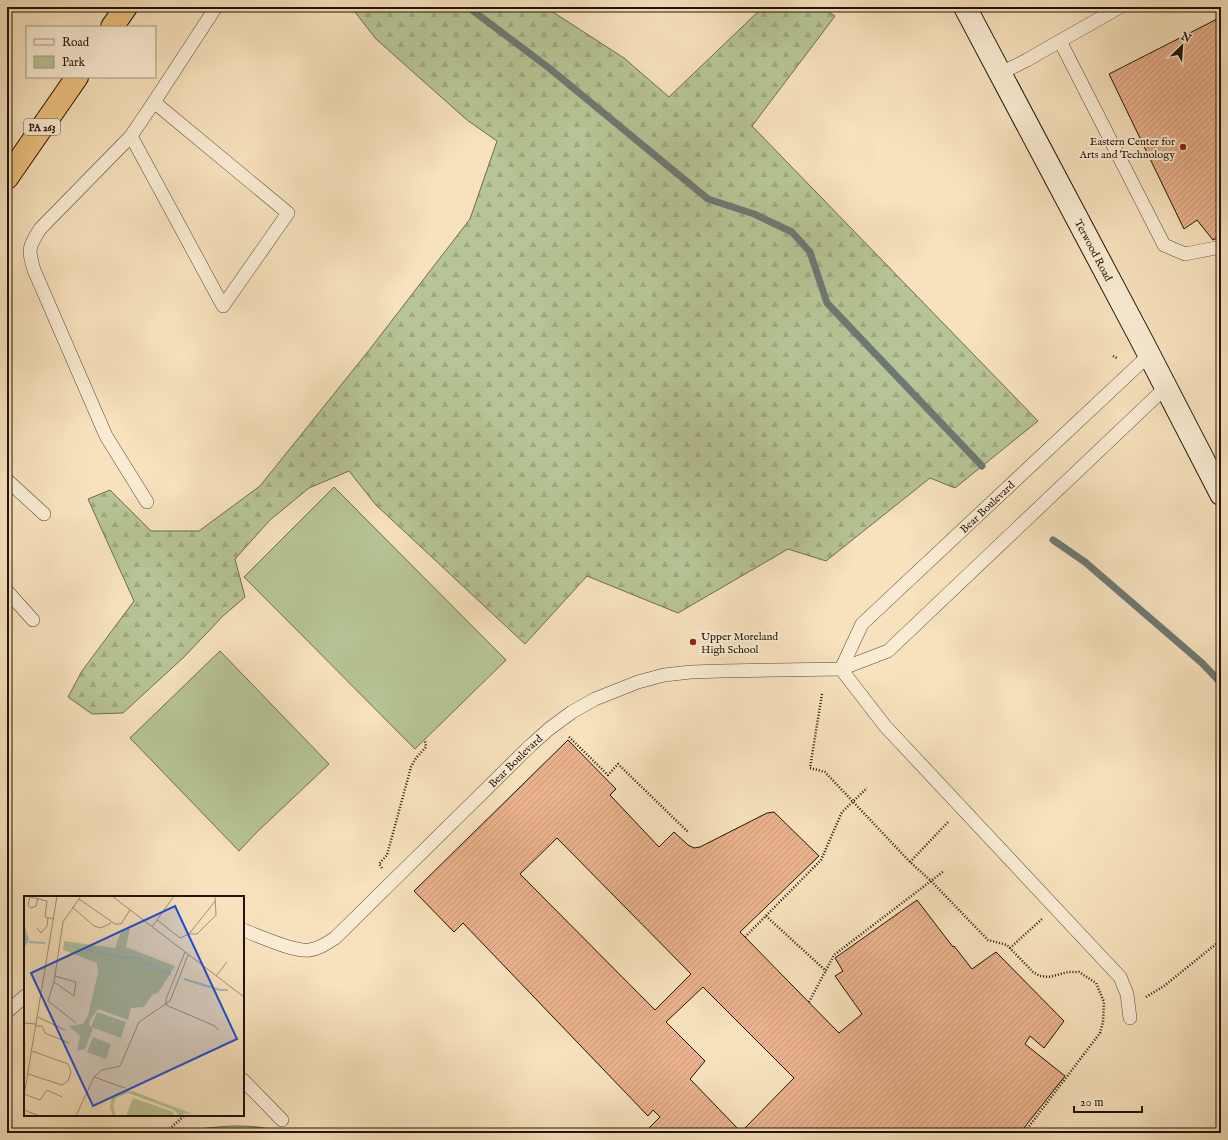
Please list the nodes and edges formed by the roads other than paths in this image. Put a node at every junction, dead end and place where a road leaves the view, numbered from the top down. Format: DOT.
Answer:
graph roads {
  1 [pos="126,7"];
  2 [pos="216,7"];
  3 [pos="965,7"];
  4 [pos="1120,7"];
  5 [pos="113,26"];
  6 [pos="1060,41"];
  7 [pos="999,74"];
  8 [pos="76,78"];
  9 [pos="154,102"];
  10 [pos="131,136"];
  11 [pos="7,178"];
  12 [pos="1221,247"];
  13 [pos="1149,355"];
  14 [pos="1165,388"];
  15 [pos="7,480"];
  16 [pos="1221,494"];
  17 [pos="147,502"];
  18 [pos="44,514"];
  19 [pos="7,591"];
  20 [pos="33,620"];
  21 [pos="841,669"];
  22 [pos="244,930"];
  23 [pos="24,997"];
  24 [pos="7,1012"];
  25 [pos="1129,1013"];
  26 [pos="244,1081"];
  27 [pos="282,1120"];
  1 -- 5 [label="highway"];
  2 -- 9 [label="lane"];
  3 -- 7 [label="street, Terwood Road"];
  4 -- 6 [label="lane"];
  6 -- 7 [label="lane"];
  6 -- 12 [label="lane"];
  7 -- 13 [label="street, Terwood Road"];
  8 -- 11 [label="highway, PA 263"];
  9 -- 10 [label="lane"];
  9 -- 10 [label="lane"];
  10 -- 17 [label="lane"];
  13 -- 14 [label="street, Terwood Road"];
  13 -- 21 [label="lane, Bear Boulevard"];
  14 -- 16 [label="street, Terwood Road"];
  14 -- 21 [label="lane, Bear Boulevard"];
  15 -- 18 [label="lane"];
  19 -- 20 [label="lane"];
  21 -- 22 [label="lane, Bear Boulevard"];
  21 -- 25 [label="lane"];
  23 -- 24 [label="lane"];
  26 -- 27 [label="lane"];
}
